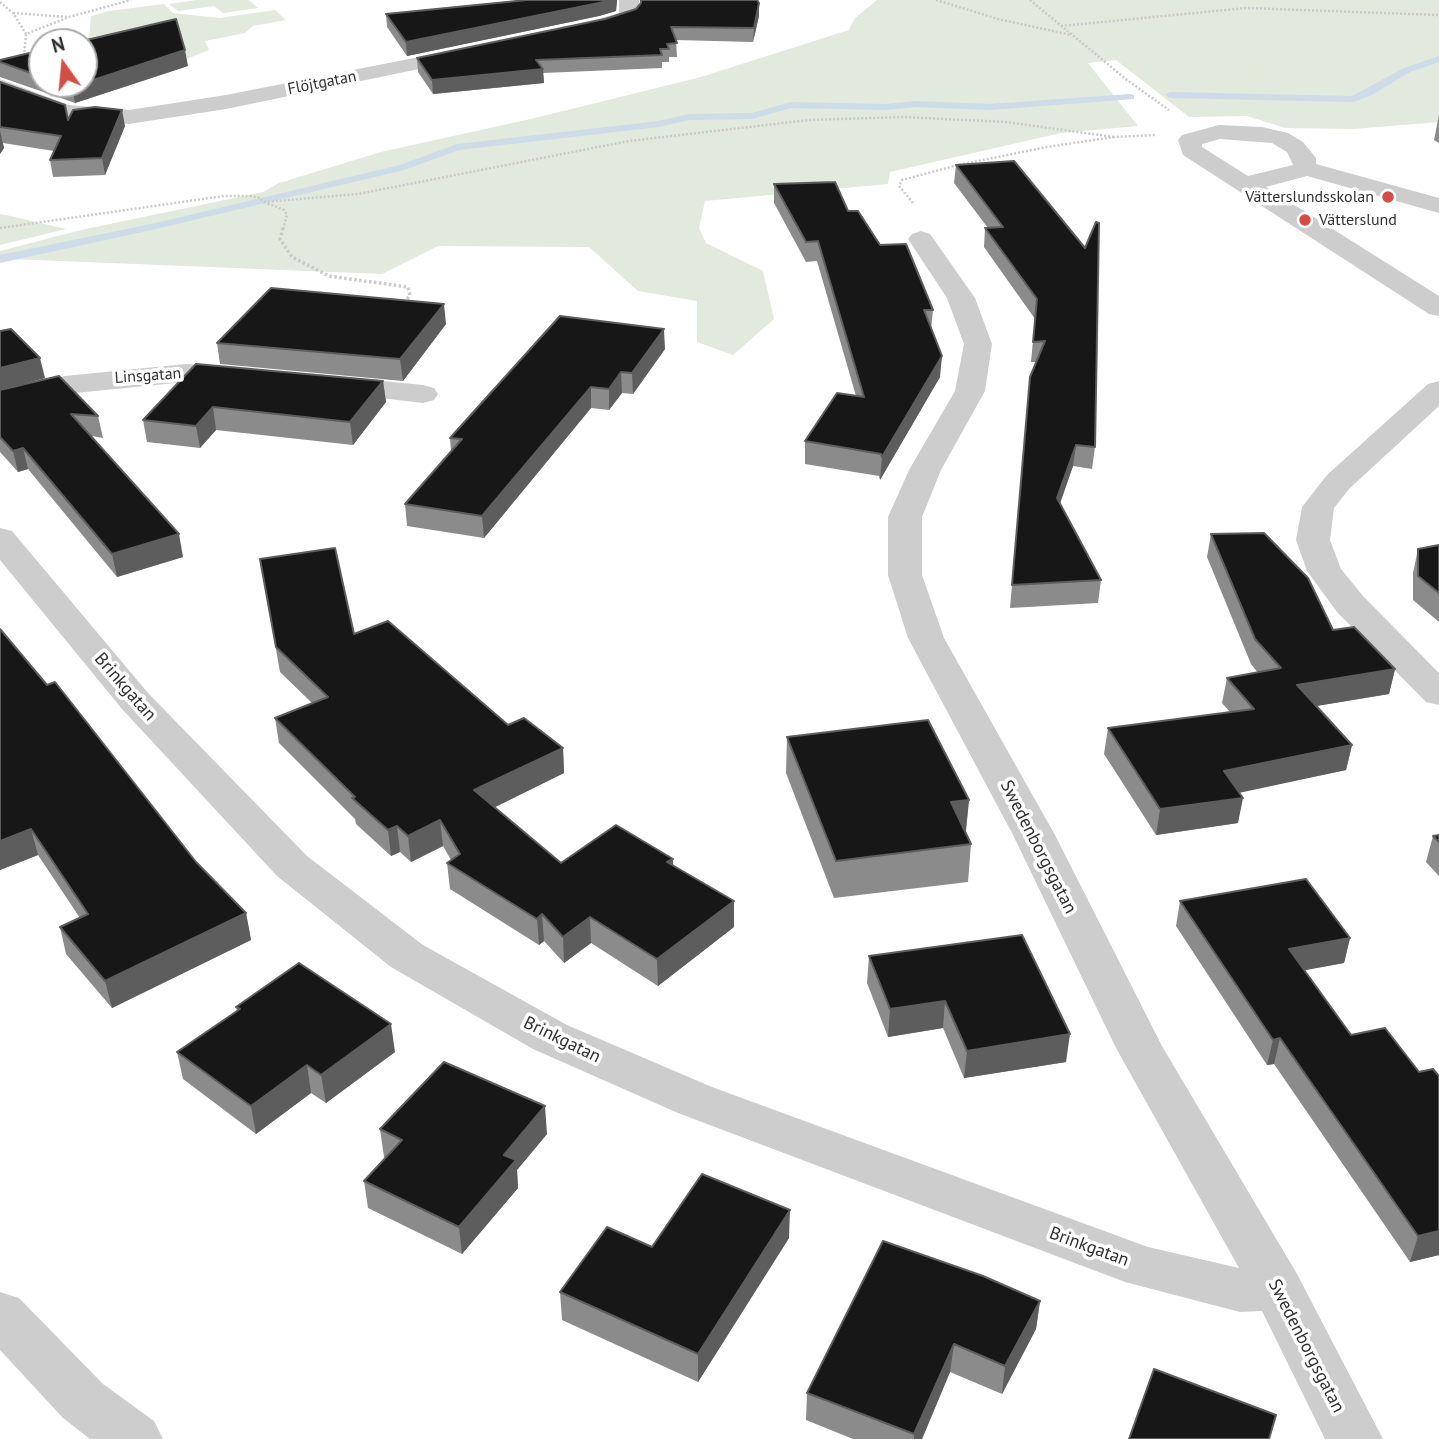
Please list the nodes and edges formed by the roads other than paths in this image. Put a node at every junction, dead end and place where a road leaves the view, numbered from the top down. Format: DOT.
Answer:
graph roads {
  1 [pos="629,0"];
  2 [pos="566,32"];
  3 [pos="488,49"];
  4 [pos="0,86"];
  5 [pos="1305,168"];
  6 [pos="1244,184"];
  7 [pos="1439,206"];
  8 [pos="921,239"];
  9 [pos="1439,307"];
  10 [pos="264,378"];
  11 [pos="304,382"];
  12 [pos="1439,390"];
  13 [pos="423,394"];
  14 [pos="0,401"];
  15 [pos="0,538"];
  16 [pos="1439,694"];
  17 [pos="1278,1289"];
  18 [pos="0,1314"];
  19 [pos="134,1439"];
  20 [pos="1354,1439"];
  1 -- 2 [label="street"];
  3 -- 4 [label="street, Flöjtgatan"];
  5 -- 6 [label="street"];
  5 -- 6 [label="street"];
  5 -- 7 [label="street"];
  6 -- 9 [label="street"];
  8 -- 17 [label="street, Swedenborgsgatan"];
  10 -- 14 [label="street, Linsgatan"];
  11 -- 13 [label="street"];
  12 -- 16 [label="street"];
  15 -- 17 [label="street, Brinkgatan"];
  17 -- 20 [label="street, Swedenborgsgatan"];
  18 -- 19 [label="street"];
}
